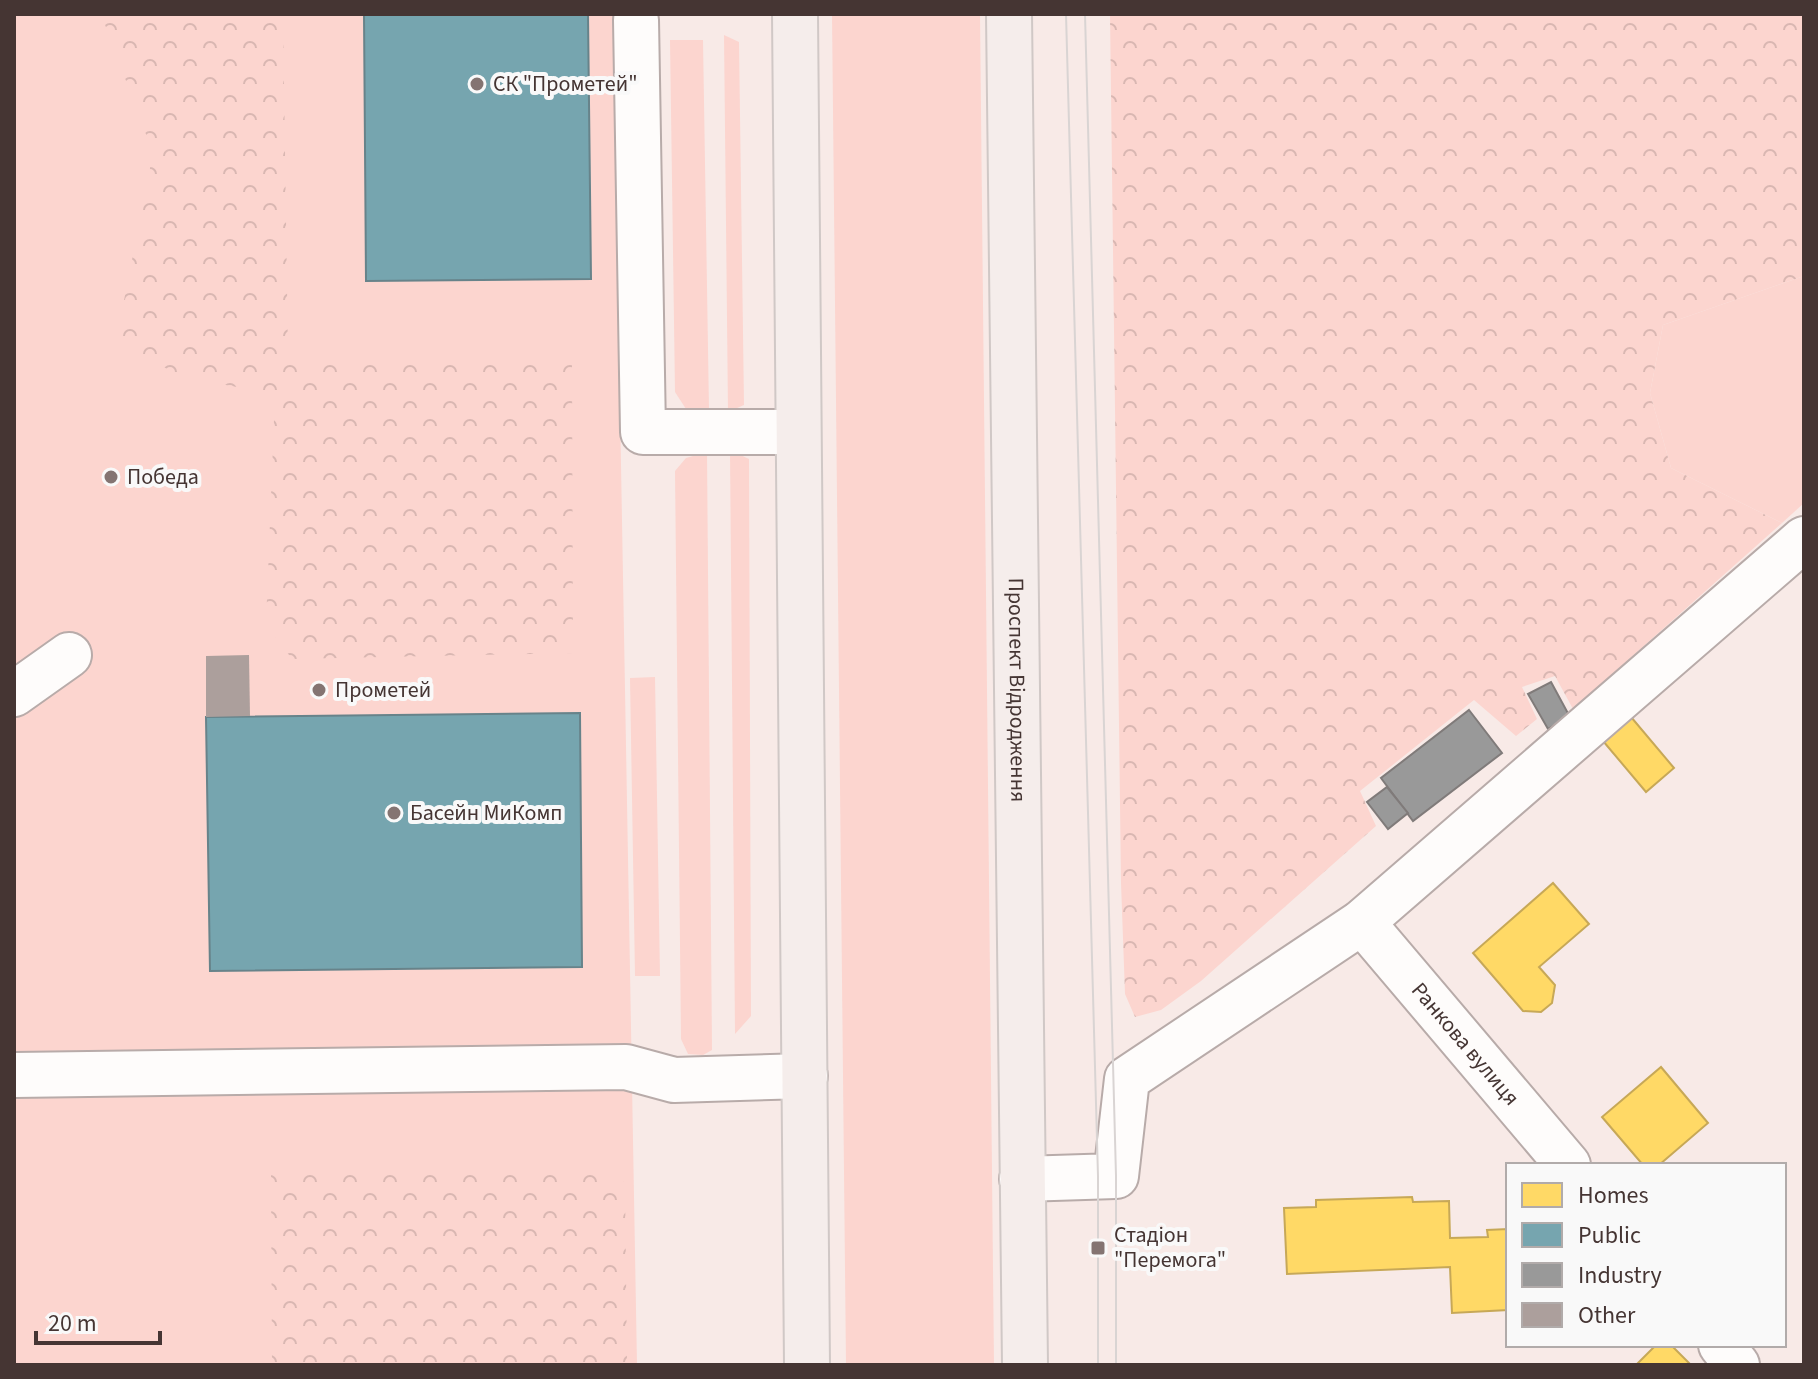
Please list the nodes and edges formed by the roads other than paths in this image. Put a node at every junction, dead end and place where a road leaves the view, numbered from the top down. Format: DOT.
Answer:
graph roads {
  1 [pos="795,14"];
  2 [pos="1009,14"];
  3 [pos="636,20"];
  4 [pos="798,432"];
  5 [pos="1804,539"];
  6 [pos="69,655"];
  7 [pos="14,694"];
  8 [pos="1362,922"];
  9 [pos="14,1075"];
  10 [pos="805,1076"];
  11 [pos="1566,1163"];
  12 [pos="1022,1179"];
  13 [pos="1723,1347"];
  14 [pos="807,1365"];
  15 [pos="1025,1365"];
  16 [pos="1737,1365"];
  1 -- 4 [label="main road"];
  2 -- 12 [label="main road, Проспект Відродження"];
  3 -- 4 [label="street"];
  4 -- 10 [label="main road"];
  5 -- 8 [label="street"];
  6 -- 7 [label="street"];
  8 -- 11 [label="street, Ранкова вулиця"];
  8 -- 12 [label="street"];
  9 -- 10 [label="street"];
  10 -- 14 [label="main road"];
  12 -- 15 [label="main road, Проспект Відродження"];
  13 -- 16 [label="street"];
}
